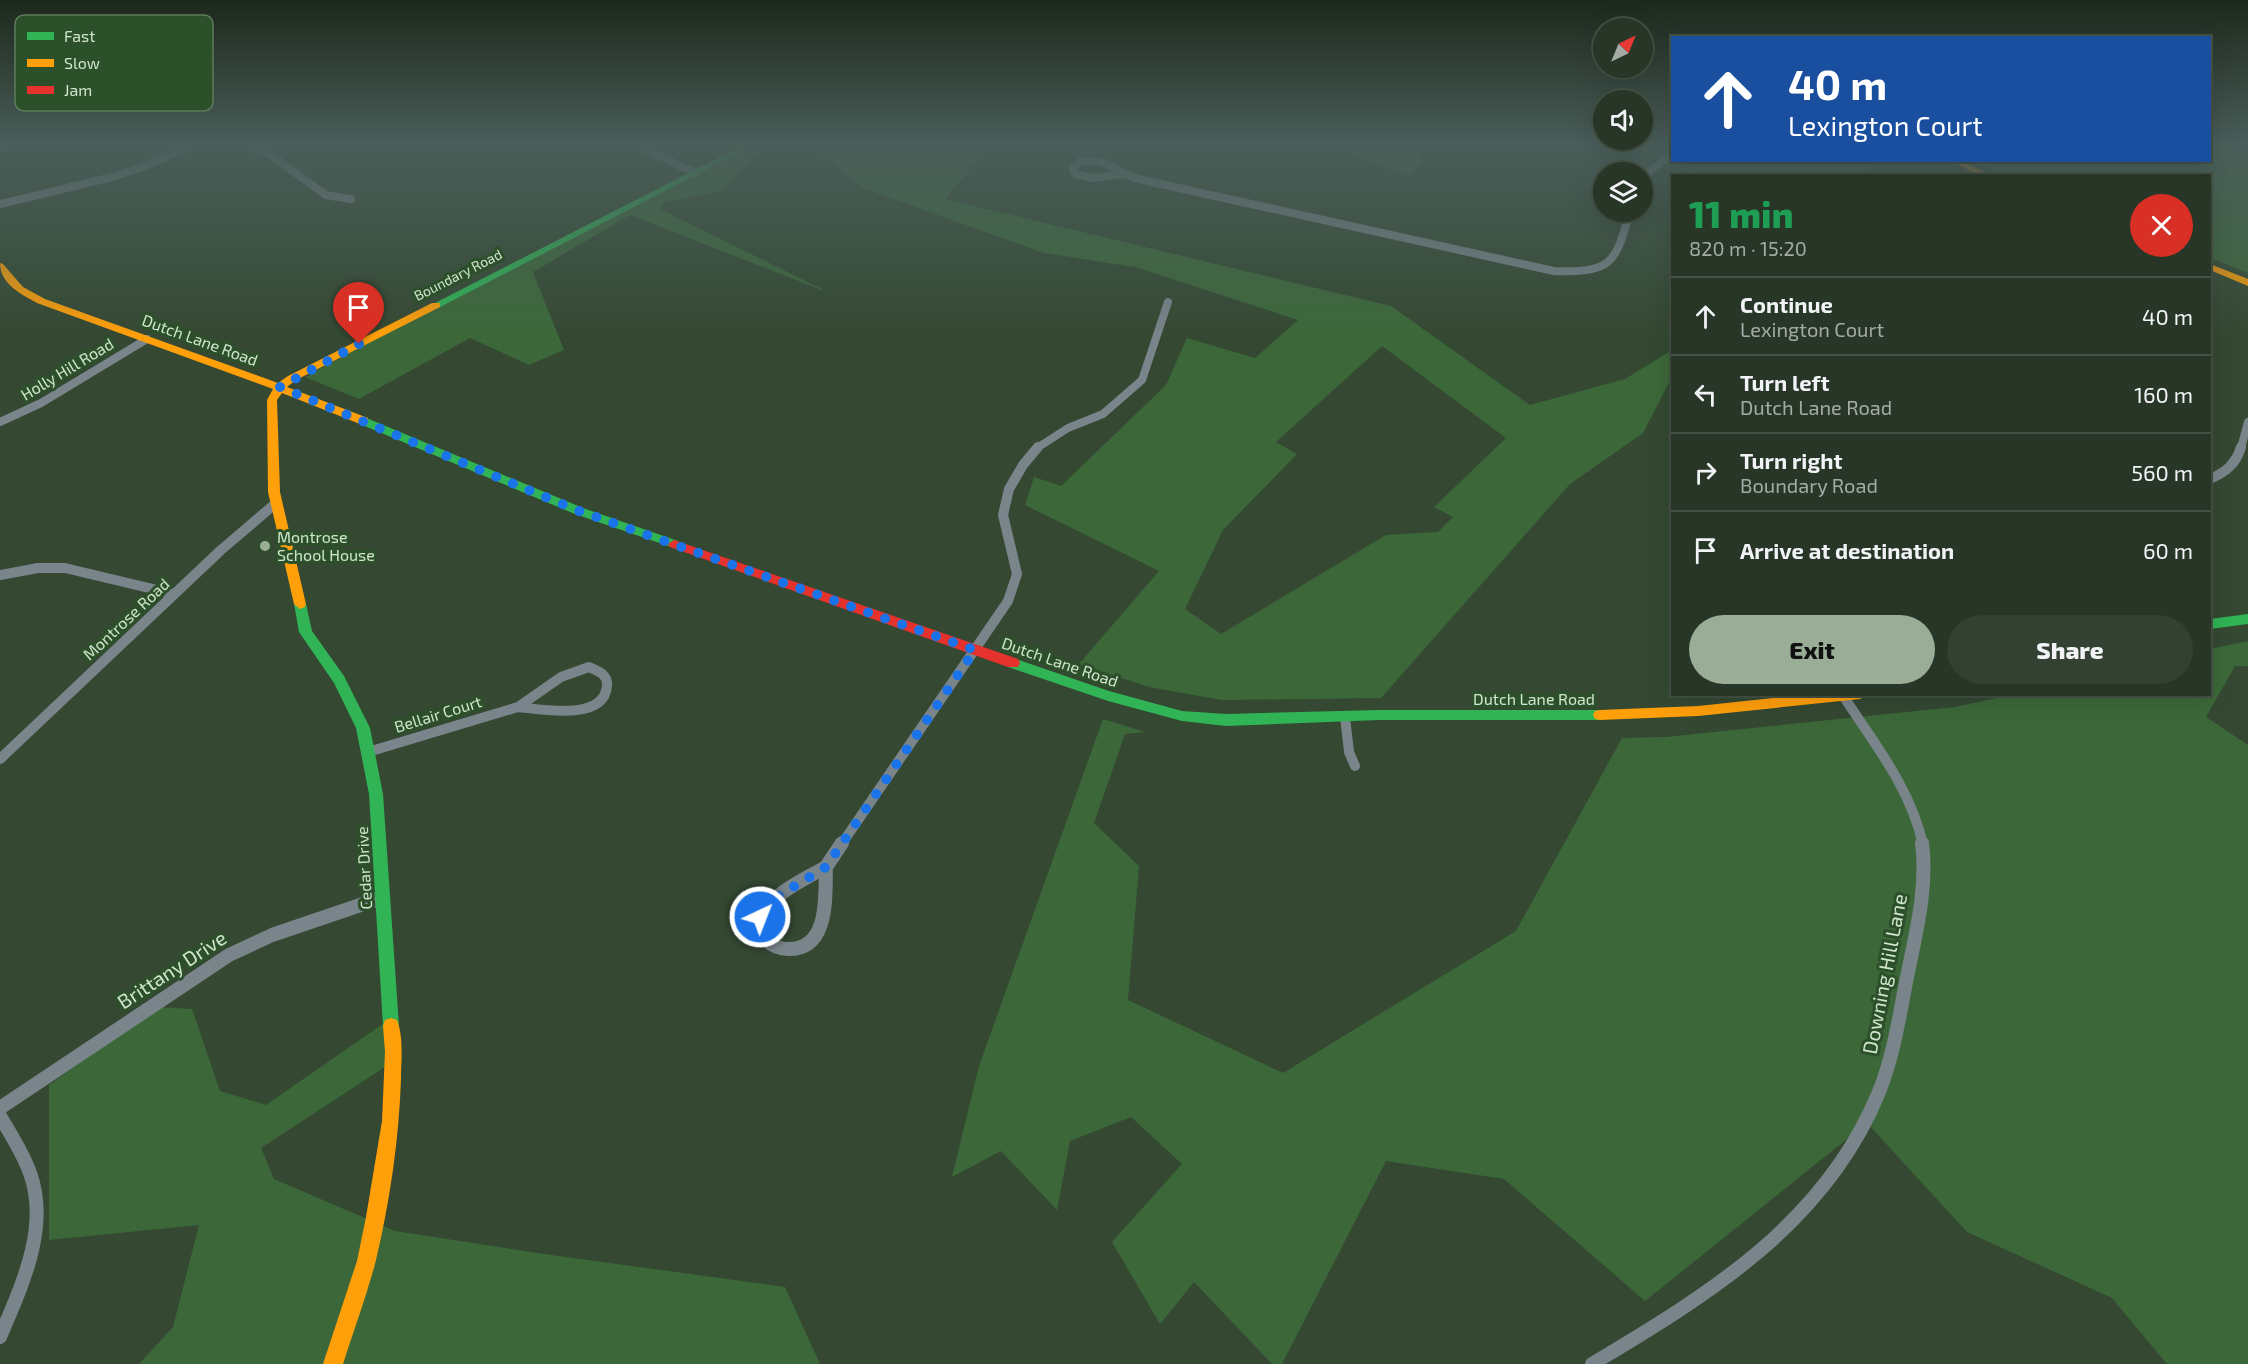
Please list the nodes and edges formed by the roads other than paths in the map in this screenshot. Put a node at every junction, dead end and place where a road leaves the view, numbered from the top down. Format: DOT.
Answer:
graph roads {
  1 [pos="623,210"];
  2 [pos="1281,210"];
  3 [pos="1627,222"];
  4 [pos="2211,267"];
  5 [pos="0,268"];
  6 [pos="2248,283"];
  7 [pos="1168,302"];
  8 [pos="147,339"];
  9 [pos="280,387"];
  10 [pos="0,422"];
  11 [pos="2248,422"];
  12 [pos="2211,479"];
  13 [pos="276,503"];
  14 [pos="0,575"];
  15 [pos="174,594"];
  16 [pos="2248,620"];
  17 [pos="2211,624"];
  18 [pos="975,650"];
  19 [pos="1834,696"];
  20 [pos="1843,696"];
  21 [pos="518,707"];
  22 [pos="1345,717"];
  23 [pos="368,752"];
  24 [pos="0,759"];
  25 [pos="1355,766"];
  26 [pos="826,867"];
  27 [pos="381,898"];
  28 [pos="0,1108"];
  29 [pos="0,1116"];
  30 [pos="0,1337"];
  31 [pos="333,1364"];
  32 [pos="1592,1364"];
  1 -- 9 [label="street, Boundary Road"];
  2 -- 3 [label="street"];
  4 -- 6 [label="street"];
  5 -- 8 [label="street, Dutch Lane Road"];
  7 -- 18 [label="street"];
  8 -- 9 [label="street, Dutch Lane Road"];
  8 -- 10 [label="street, Holly Hill Road"];
  9 -- 13 [label="street, Cedar Drive"];
  9 -- 18 [label="street, Dutch Lane Road"];
  11 -- 12 [label="street"];
  13 -- 15 [label="street, Montrose Road"];
  13 -- 23 [label="street, Cedar Drive"];
  14 -- 15 [label="street"];
  15 -- 24 [label="street, Montrose Road"];
  16 -- 17 [label="street"];
  18 -- 22 [label="street, Dutch Lane Road"];
  18 -- 26 [label="street"];
  19 -- 22 [label="street, Dutch Lane Road"];
  20 -- 32 [label="street, Downing Hill Lane"];
  21 -- 21 [label="street, Bellair Court"];
  21 -- 23 [label="street, Bellair Court"];
  22 -- 25 [label="street"];
  23 -- 27 [label="street, Cedar Drive"];
  26 -- 26 [label="street"];
  27 -- 28 [label="street, Brittany Drive"];
  27 -- 31 [label="street, Cedar Drive"];
  29 -- 30 [label="street"];
}
